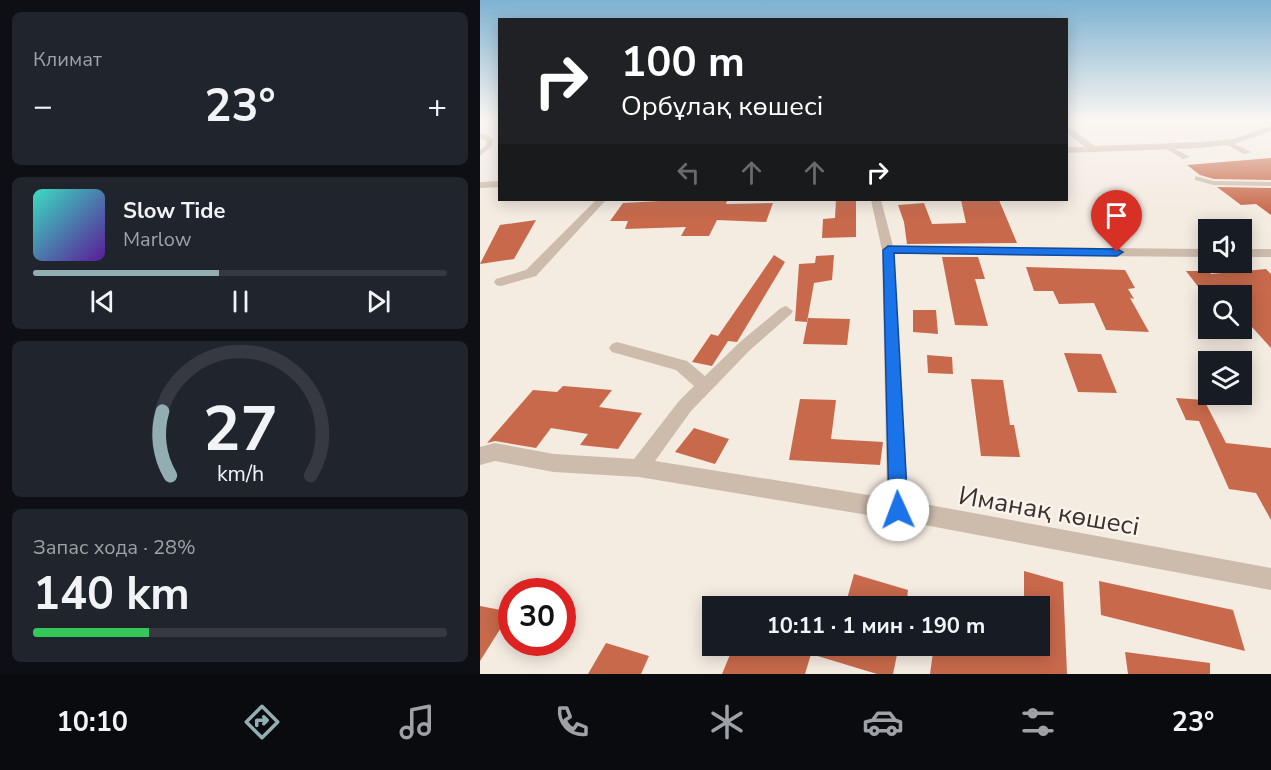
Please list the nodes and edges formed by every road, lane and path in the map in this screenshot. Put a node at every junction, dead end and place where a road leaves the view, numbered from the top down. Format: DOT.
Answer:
graph roads {
  1 [pos="1173,150"];
  2 [pos="1244,150"];
  3 [pos="1247,152"];
  4 [pos="1185,157"];
  5 [pos="1198,178"];
  6 [pos="498,184"];
  7 [pos="1271,184"];
  8 [pos="480,185"];
  9 [pos="600,201"];
  10 [pos="876,201"];
  11 [pos="888,250"];
  12 [pos="1198,253"];
  13 [pos="1252,253"];
  14 [pos="1271,253"];
  15 [pos="501,282"];
  16 [pos="786,311"];
  17 [pos="617,348"];
  18 [pos="705,386"];
  19 [pos="480,456"];
  20 [pos="639,468"];
  21 [pos="898,510"];
  22 [pos="1271,579"];
  1 -- 4 [label="lane"];
  2 -- 3 [label="lane"];
  5 -- 7 [label="lane"];
  6 -- 8 [label="street"];
  9 -- 15 [label="street"];
  10 -- 11 [label="street"];
  11 -- 12 [label="street"];
  11 -- 21 [label="street"];
  13 -- 14 [label="street"];
  16 -- 18 [label="street"];
  17 -- 18 [label="street"];
  18 -- 20 [label="street"];
  19 -- 20 [label="street, Иманақ көшесі"];
  20 -- 21 [label="street, Иманақ көшесі"];
  21 -- 22 [label="street, Иманақ көшесі"];
}
